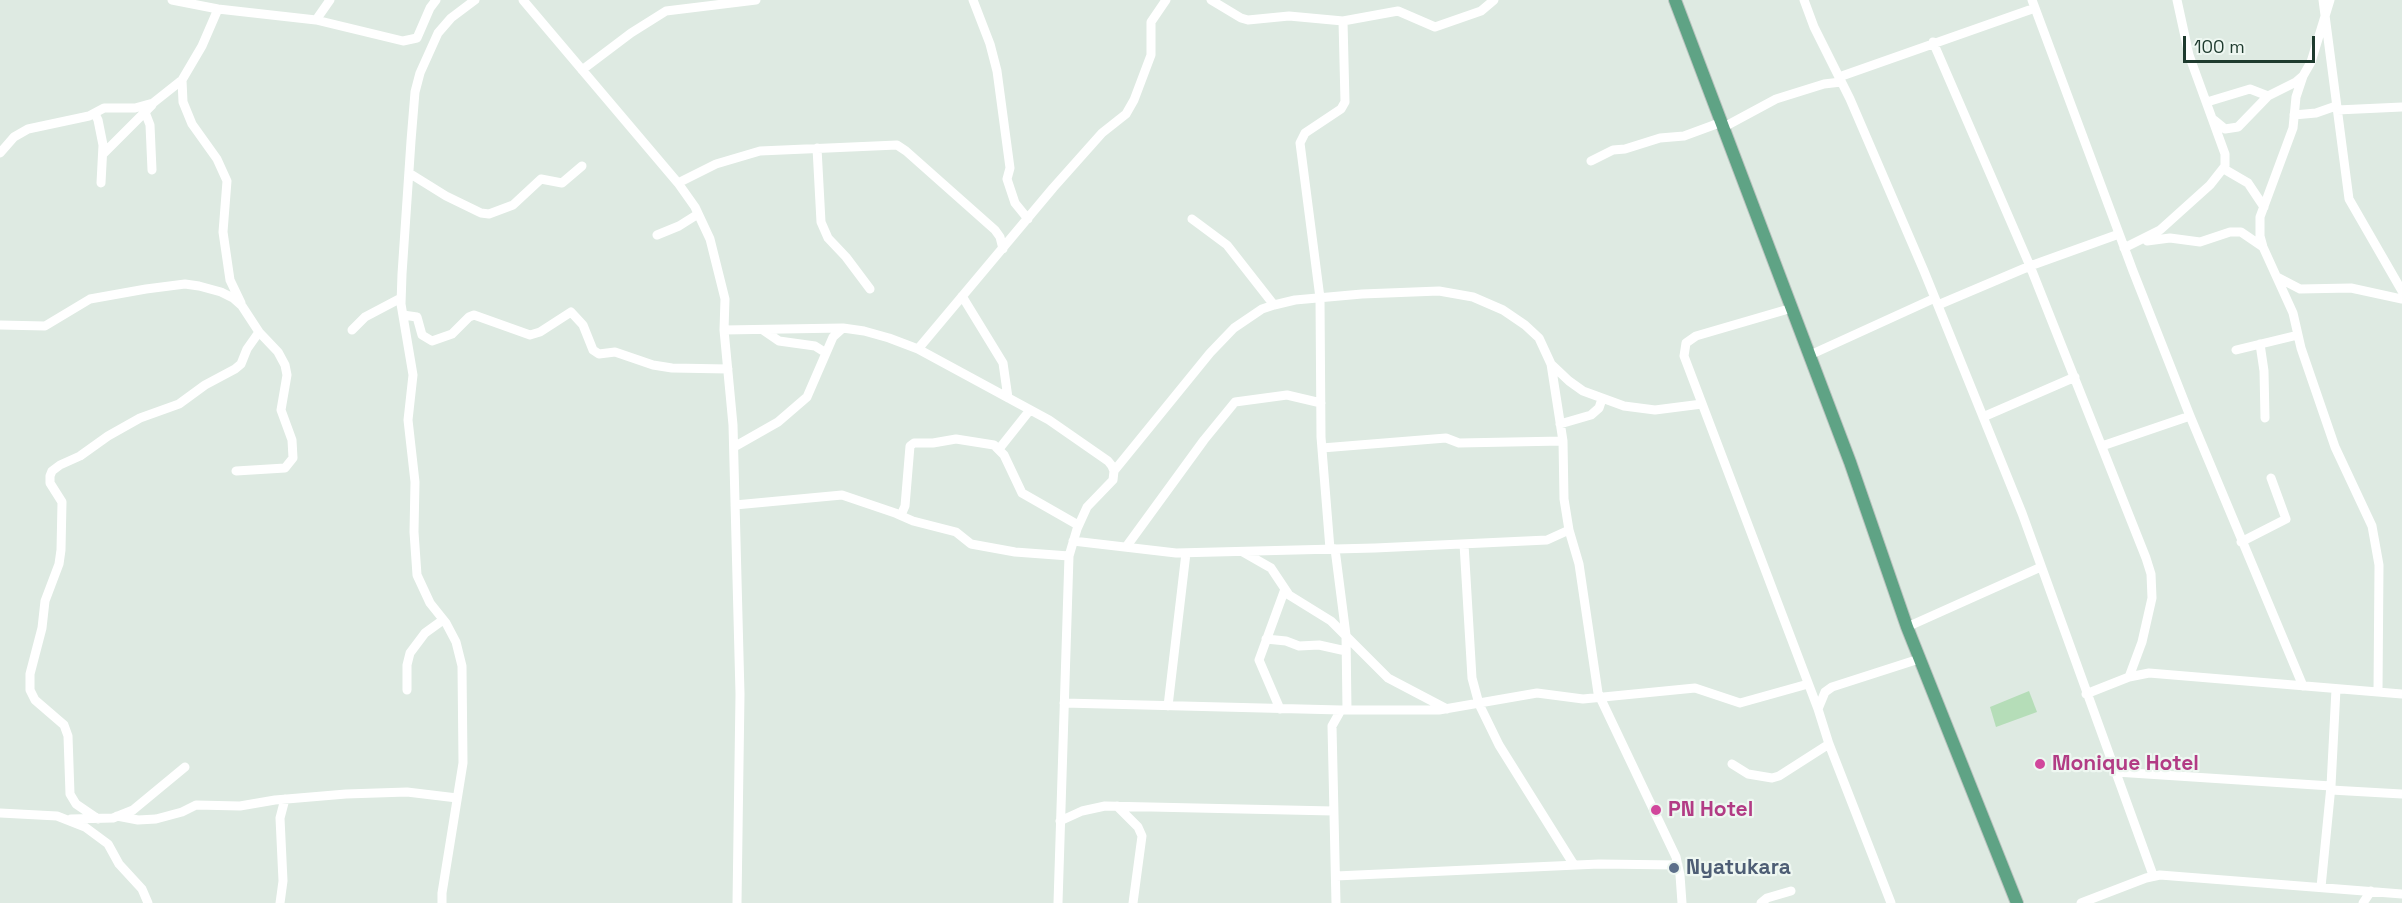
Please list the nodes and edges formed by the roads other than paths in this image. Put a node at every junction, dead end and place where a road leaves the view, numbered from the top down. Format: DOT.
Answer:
graph roads {
  1 [pos="172,0"];
  2 [pos="330,0"];
  3 [pos="436,0"];
  4 [pos="475,0"];
  5 [pos="523,0"];
  6 [pos="756,0"];
  7 [pos="973,0"];
  8 [pos="1166,0"];
  9 [pos="1212,0"];
  10 [pos="1494,0"];
  11 [pos="1675,0"];
  12 [pos="1804,0"];
  13 [pos="2177,0"];
  14 [pos="2323,0"];
  15 [pos="2330,0"];
  16 [pos="2034,4"];
  17 [pos="218,9"];
  18 [pos="2325,18"];
  19 [pos="316,20"];
  20 [pos="1343,21"];
  21 [pos="1933,42"];
  22 [pos="582,70"];
  23 [pos="2303,76"];
  24 [pos="1840,79"];
  25 [pos="182,80"];
  26 [pos="2268,96"];
  27 [pos="2207,102"];
  28 [pos="153,103"];
  29 [pos="2402,107"];
  30 [pos="2336,108"];
  31 [pos="145,112"];
  32 [pos="95,114"];
  33 [pos="2294,115"];
  34 [pos="2214,120"];
  35 [pos="1723,124"];
  36 [pos="817,148"];
  37 [pos="1,151"];
  38 [pos="103,154"];
  39 [pos="1591,161"];
  40 [pos="582,166"];
  41 [pos="2224,169"];
  42 [pos="152,170"];
  43 [pos="409,173"];
  44 [pos="101,183"];
  45 [pos="678,183"];
  46 [pos="2264,207"];
  47 [pos="698,214"];
  48 [pos="1028,219"];
  49 [pos="1192,219"];
  50 [pos="2119,234"];
  51 [pos="657,235"];
  52 [pos="2139,242"];
  53 [pos="2263,248"];
  54 [pos="1003,249"];
  55 [pos="2124,249"];
  56 [pos="2030,266"];
  57 [pos="2277,277"];
  58 [pos="870,289"];
  59 [pos="2305,289"];
  60 [pos="2402,291"];
  61 [pos="962,296"];
  62 [pos="401,298"];
  63 [pos="1320,298"];
  64 [pos="2402,298"];
  65 [pos="2288,299"];
  66 [pos="1936,302"];
  67 [pos="1274,305"];
  68 [pos="242,306"];
  69 [pos="1792,308"];
  70 [pos="403,315"];
  71 [pos="0,325"];
  72 [pos="843,328"];
  73 [pos="352,330"];
  74 [pos="724,330"];
  75 [pos="763,330"];
  76 [pos="259,332"];
  77 [pos="2298,335"];
  78 [pos="2260,344"];
  79 [pos="918,349"];
  80 [pos="2236,350"];
  81 [pos="826,353"];
  82 [pos="1810,355"];
  83 [pos="1551,364"];
  84 [pos="728,369"];
  85 [pos="2075,377"];
  86 [pos="1008,398"];
  87 [pos="1602,399"];
  88 [pos="1321,403"];
  89 [pos="1702,404"];
  90 [pos="1030,410"];
  91 [pos="2190,416"];
  92 [pos="1983,417"];
  93 [pos="2265,418"];
  94 [pos="1560,424"];
  95 [pos="1563,441"];
  96 [pos="2102,446"];
  97 [pos="734,447"];
  98 [pos="1322,448"];
  99 [pos="999,449"];
  100 [pos="236,471"];
  101 [pos="1114,471"];
  102 [pos="2271,478"];
  103 [pos="735,505"];
  104 [pos="897,514"];
  105 [pos="1078,525"];
  106 [pos="1569,531"];
  107 [pos="1073,541"];
  108 [pos="2241,542"];
  109 [pos="1464,544"];
  110 [pos="1126,547"];
  111 [pos="1332,549"];
  112 [pos="1244,552"];
  113 [pos="1186,553"];
  114 [pos="1069,556"];
  115 [pos="2041,567"];
  116 [pos="1285,589"];
  117 [pos="443,620"];
  118 [pos="1907,627"];
  119 [pos="1346,635"];
  120 [pos="1266,639"];
  121 [pos="1346,651"];
  122 [pos="1919,659"];
  123 [pos="2129,677"];
  124 [pos="2303,687"];
  125 [pos="1810,688"];
  126 [pos="1827,689"];
  127 [pos="2336,689"];
  128 [pos="407,690"];
  129 [pos="2378,691"];
  130 [pos="2086,694"];
  131 [pos="2402,694"];
  132 [pos="1599,696"];
  133 [pos="1064,703"];
  134 [pos="1479,704"];
  135 [pos="1168,706"];
  136 [pos="1281,708"];
  137 [pos="1448,709"];
  138 [pos="1818,709"];
  139 [pos="1344,710"];
  140 [pos="1829,744"];
  141 [pos="1732,764"];
  142 [pos="185,767"];
  143 [pos="2116,772"];
  144 [pos="2331,788"];
  145 [pos="2402,794"];
  146 [pos="457,798"];
  147 [pos="285,799"];
  148 [pos="1117,806"];
  149 [pos="1333,811"];
  150 [pos="0,813"];
  151 [pos="117,816"];
  152 [pos="68,819"];
  153 [pos="98,819"];
  154 [pos="1060,821"];
  155 [pos="1574,865"];
  156 [pos="1678,865"];
  157 [pos="1336,876"];
  158 [pos="2153,876"];
  159 [pos="2321,887"];
  160 [pos="1791,891"];
  161 [pos="2371,891"];
  162 [pos="2402,894"];
  163 [pos="148,903"];
  164 [pos="280,903"];
  165 [pos="442,903"];
  166 [pos="737,903"];
  167 [pos="1058,903"];
  168 [pos="1133,903"];
  169 [pos="1336,903"];
  170 [pos="1682,903"];
  171 [pos="1761,903"];
  172 [pos="1891,903"];
  173 [pos="2018,903"];
  174 [pos="2081,903"];
  175 [pos="2363,903"];
  1 -- 17 [label="street"];
  2 -- 19 [label="street"];
  3 -- 19 [label="street"];
  4 -- 43 [label="street"];
  5 -- 22 [label="street"];
  6 -- 22 [label="street"];
  7 -- 48 [label="street"];
  8 -- 48 [label="street"];
  9 -- 20 [label="street"];
  10 -- 20 [label="street"];
  11 -- 35 [label="main road"];
  12 -- 24 [label="street"];
  13 -- 27 [label="street"];
  14 -- 18 [label="street"];
  15 -- 18 [label="street"];
  16 -- 21 [label="street"];
  16 -- 50 [label="street"];
  17 -- 19 [label="street"];
  17 -- 25 [label="street"];
  18 -- 23 [label="street"];
  18 -- 30 [label="street"];
  20 -- 63 [label="street"];
  21 -- 24 [label="street"];
  21 -- 56 [label="street"];
  22 -- 45 [label="street"];
  23 -- 26 [label="street"];
  23 -- 33 [label="street"];
  24 -- 35 [label="street"];
  24 -- 66 [label="street"];
  25 -- 28 [label="street"];
  25 -- 68 [label="street"];
  26 -- 27 [label="street"];
  26 -- 34 [label="street"];
  27 -- 34 [label="street"];
  28 -- 31 [label="street"];
  28 -- 32 [label="street"];
  29 -- 30 [label="street"];
  30 -- 33 [label="street"];
  30 -- 60 [label="street"];
  31 -- 38 [label="street"];
  31 -- 42 [label="street"];
  32 -- 37 [label="street"];
  32 -- 38 [label="street"];
  33 -- 46 [label="street"];
  34 -- 41 [label="street"];
  35 -- 39 [label="street"];
  35 -- 69 [label="main road"];
  36 -- 45 [label="street"];
  36 -- 54 [label="street"];
  36 -- 58 [label="street"];
  38 -- 44 [label="street"];
  40 -- 43 [label="street"];
  41 -- 46 [label="street"];
  41 -- 52 [label="street"];
  43 -- 62 [label="street"];
  45 -- 47 [label="street"];
  46 -- 53 [label="street"];
  47 -- 51 [label="street"];
  47 -- 74 [label="street"];
  48 -- 54 [label="street"];
  49 -- 67 [label="street"];
  50 -- 55 [label="street"];
  50 -- 56 [label="street"];
  52 -- 53 [label="street"];
  52 -- 55 [label="street"];
  53 -- 57 [label="street"];
  54 -- 61 [label="street"];
  55 -- 91 [label="street"];
  56 -- 66 [label="street"];
  56 -- 85 [label="street"];
  57 -- 59 [label="street"];
  57 -- 65 [label="street"];
  59 -- 64 [label="street"];
  59 -- 65 [label="street"];
  61 -- 79 [label="street"];
  61 -- 86 [label="street"];
  62 -- 70 [label="street"];
  62 -- 73 [label="street"];
  63 -- 67 [label="street"];
  63 -- 83 [label="street"];
  63 -- 88 [label="street"];
  65 -- 77 [label="street"];
  66 -- 82 [label="street"];
  66 -- 92 [label="street"];
  67 -- 101 [label="street"];
  68 -- 71 [label="street"];
  68 -- 76 [label="street"];
  69 -- 82 [label="main road"];
  69 -- 89 [label="street"];
  70 -- 84 [label="street"];
  70 -- 117 [label="street"];
  72 -- 75 [label="street"];
  72 -- 79 [label="street"];
  72 -- 81 [label="street"];
  74 -- 75 [label="street"];
  74 -- 84 [label="street"];
  75 -- 81 [label="street"];
  76 -- 100 [label="street"];
  76 -- 153 [label="street"];
  77 -- 78 [label="street"];
  77 -- 129 [label="street"];
  78 -- 80 [label="street"];
  78 -- 93 [label="street"];
  79 -- 86 [label="street"];
  81 -- 97 [label="street"];
  82 -- 118 [label="main road"];
  83 -- 87 [label="street"];
  83 -- 94 [label="street"];
  84 -- 97 [label="street"];
  85 -- 92 [label="street"];
  85 -- 96 [label="street"];
  86 -- 90 [label="street"];
  87 -- 89 [label="street"];
  87 -- 94 [label="street"];
  88 -- 98 [label="street"];
  88 -- 110 [label="street"];
  89 -- 125 [label="street"];
  90 -- 99 [label="street"];
  90 -- 101 [label="street"];
  91 -- 96 [label="street"];
  91 -- 108 [label="street"];
  92 -- 115 [label="street"];
  94 -- 95 [label="street"];
  95 -- 98 [label="street"];
  95 -- 106 [label="street"];
  96 -- 123 [label="street"];
  97 -- 103 [label="street"];
  98 -- 111 [label="street"];
  99 -- 104 [label="street"];
  99 -- 105 [label="street"];
  101 -- 105 [label="street"];
  102 -- 108 [label="street"];
  103 -- 104 [label="street"];
  103 -- 166 [label="street"];
  104 -- 114 [label="street"];
  105 -- 107 [label="street"];
  106 -- 109 [label="street"];
  106 -- 132 [label="street"];
  107 -- 110 [label="street"];
  107 -- 114 [label="street"];
  108 -- 124 [label="street"];
  109 -- 111 [label="street"];
  109 -- 134 [label="street"];
  110 -- 113 [label="street"];
  111 -- 112 [label="street"];
  111 -- 119 [label="street"];
  112 -- 113 [label="street"];
  112 -- 116 [label="street"];
  113 -- 135 [label="street"];
  114 -- 133 [label="street"];
  115 -- 118 [label="street"];
  115 -- 130 [label="street"];
  116 -- 119 [label="street"];
  116 -- 120 [label="street"];
  117 -- 128 [label="street"];
  117 -- 146 [label="street"];
  118 -- 122 [label="main road"];
  119 -- 121 [label="street"];
  119 -- 137 [label="street"];
  120 -- 121 [label="street"];
  120 -- 136 [label="street"];
  121 -- 139 [label="street"];
  122 -- 126 [label="street"];
  122 -- 173 [label="main road"];
  123 -- 124 [label="street"];
  123 -- 130 [label="street"];
  124 -- 127 [label="street"];
  125 -- 126 [label="street"];
  125 -- 132 [label="street"];
  125 -- 138 [label="street"];
  126 -- 138 [label="street"];
  127 -- 129 [label="street"];
  127 -- 144 [label="street"];
  129 -- 131 [label="street"];
  130 -- 143 [label="street"];
  132 -- 134 [label="street"];
  132 -- 156 [label="street"];
  133 -- 135 [label="street"];
  133 -- 154 [label="street"];
  134 -- 137 [label="street"];
  134 -- 155 [label="street"];
  135 -- 136 [label="street"];
  136 -- 139 [label="street"];
  137 -- 139 [label="street"];
  138 -- 140 [label="street"];
  139 -- 149 [label="street"];
  140 -- 141 [label="street"];
  140 -- 172 [label="street"];
  142 -- 151 [label="street"];
  143 -- 144 [label="street"];
  143 -- 158 [label="street"];
  144 -- 145 [label="street"];
  144 -- 159 [label="street"];
  146 -- 147 [label="street"];
  146 -- 165 [label="street"];
  147 -- 151 [label="street"];
  147 -- 164 [label="street"];
  148 -- 149 [label="street"];
  148 -- 154 [label="street"];
  148 -- 168 [label="street"];
  149 -- 157 [label="street"];
  150 -- 152 [label="street"];
  151 -- 153 [label="street"];
  152 -- 153 [label="street"];
  152 -- 163 [label="street"];
  154 -- 167 [label="street"];
  155 -- 156 [label="street"];
  155 -- 157 [label="street"];
  156 -- 170 [label="street"];
  157 -- 169 [label="street"];
  158 -- 159 [label="street"];
  158 -- 174 [label="street"];
  159 -- 161 [label="street"];
  160 -- 171 [label="street"];
  161 -- 162 [label="street"];
  161 -- 175 [label="street"];
}
